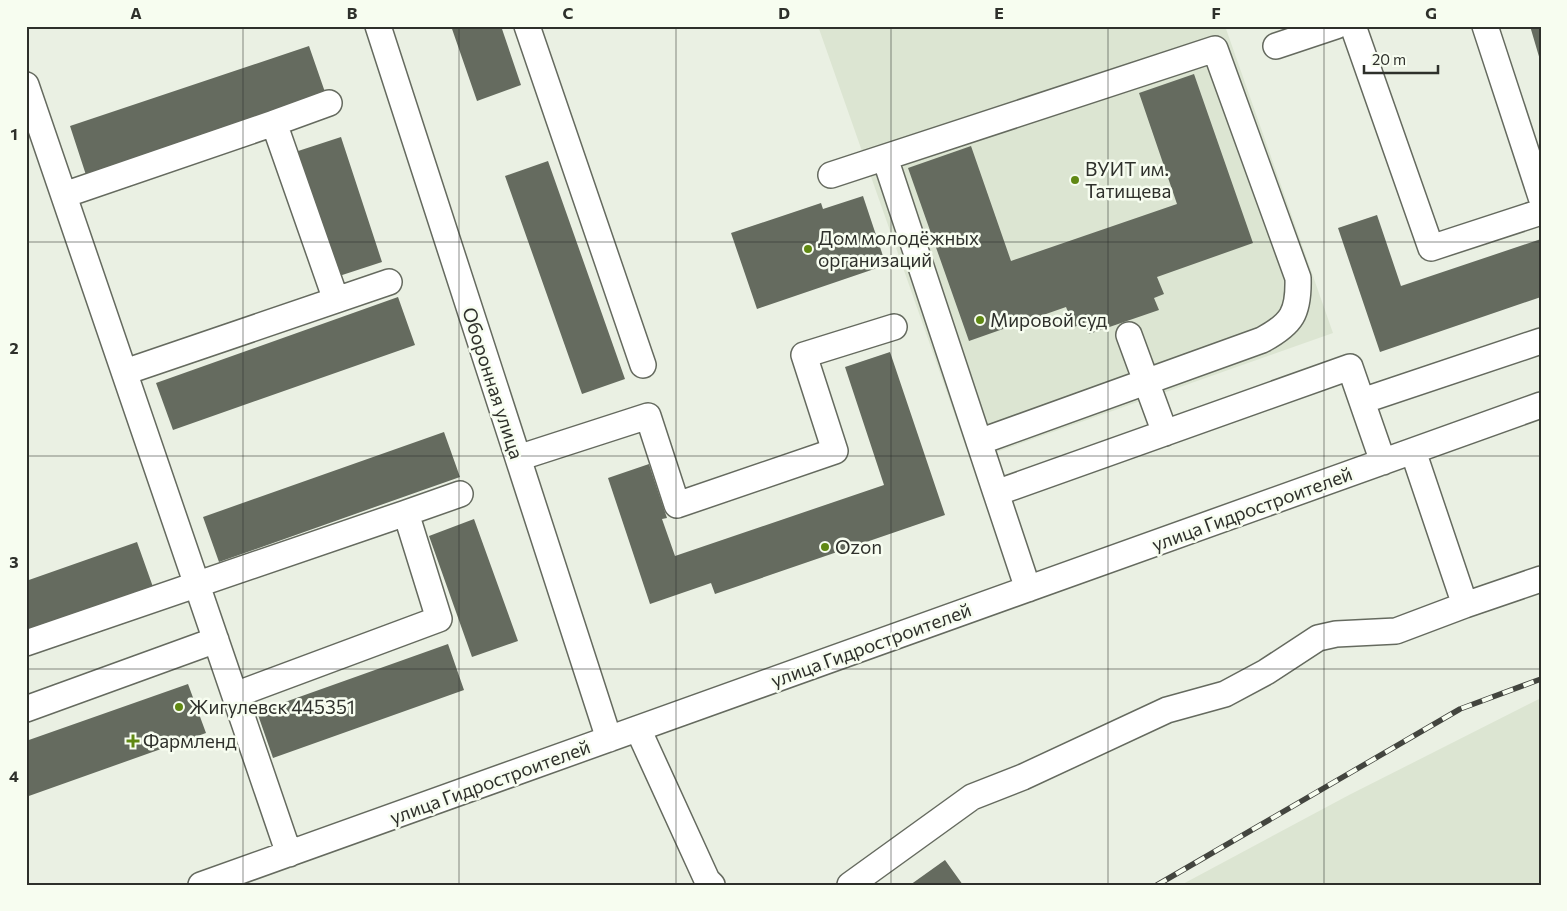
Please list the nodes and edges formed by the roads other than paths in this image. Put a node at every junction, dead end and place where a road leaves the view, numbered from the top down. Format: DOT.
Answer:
graph roads {
  1 [pos="378,26"];
  2 [pos="527,26"];
  3 [pos="1336,26"];
  4 [pos="1353,26"];
  5 [pos="1485,26"];
  6 [pos="1276,46"];
  7 [pos="28,97"];
  8 [pos="329,103"];
  9 [pos="274,123"];
  10 [pos="885,158"];
  11 [pos="831,175"];
  12 [pos="64,195"];
  13 [pos="1541,196"];
  14 [pos="1541,212"];
  15 [pos="389,282"];
  16 [pos="336,300"];
  17 [pos="894,327"];
  18 [pos="1129,335"];
  19 [pos="1541,341"];
  20 [pos="643,365"];
  21 [pos="125,372"];
  22 [pos="1147,382"];
  23 [pos="1362,401"];
  24 [pos="1541,405"];
  25 [pos="1166,433"];
  26 [pos="979,442"];
  27 [pos="1413,451"];
  28 [pos="518,458"];
  29 [pos="1383,462"];
  30 [pos="996,493"];
  31 [pos="460,494"];
  32 [pos="406,513"];
  33 [pos="1541,579"];
  34 [pos="197,583"];
  35 [pos="1028,589"];
  36 [pos="1465,605"];
  37 [pos="216,640"];
  38 [pos="26,643"];
  39 [pos="235,694"];
  40 [pos="26,709"];
  41 [pos="638,728"];
  42 [pos="609,739"];
  43 [pos="289,854"];
  44 [pos="201,885"];
  45 [pos="712,885"];
  46 [pos="850,885"];
  1 -- 28 [label="street, Оборонная улица"];
  2 -- 20 [label="street"];
  3 -- 6 [label="street"];
  4 -- 14 [label="street"];
  5 -- 13 [label="street"];
  7 -- 12 [label="street"];
  8 -- 9 [label="street"];
  9 -- 12 [label="street"];
  9 -- 16 [label="street"];
  10 -- 11 [label="street"];
  10 -- 22 [label="street"];
  10 -- 26 [label="street"];
  12 -- 21 [label="street"];
  15 -- 16 [label="street"];
  16 -- 21 [label="street"];
  17 -- 28 [label="street"];
  18 -- 22 [label="street"];
  19 -- 23 [label="street"];
  21 -- 34 [label="street"];
  22 -- 25 [label="street"];
  22 -- 26 [label="street"];
  23 -- 25 [label="street"];
  23 -- 29 [label="street"];
  24 -- 27 [label="street, улица Гидростроителей"];
  25 -- 30 [label="street"];
  26 -- 30 [label="street"];
  27 -- 29 [label="street, улица Гидростроителей"];
  27 -- 36 [label="street"];
  28 -- 42 [label="street, Оборонная улица"];
  29 -- 35 [label="street, улица Гидростроителей"];
  30 -- 35 [label="street"];
  31 -- 32 [label="street"];
  32 -- 34 [label="street"];
  32 -- 39 [label="street"];
  33 -- 36 [label="street"];
  34 -- 37 [label="street"];
  34 -- 38 [label="street"];
  35 -- 41 [label="street, улица Гидростроителей"];
  36 -- 46 [label="street"];
  37 -- 39 [label="street"];
  37 -- 40 [label="street"];
  39 -- 43 [label="street"];
  41 -- 42 [label="street, улица Гидростроителей"];
  41 -- 45 [label="street"];
  42 -- 43 [label="street, улица Гидростроителей"];
  43 -- 44 [label="street, улица Гидростроителей"];
}
